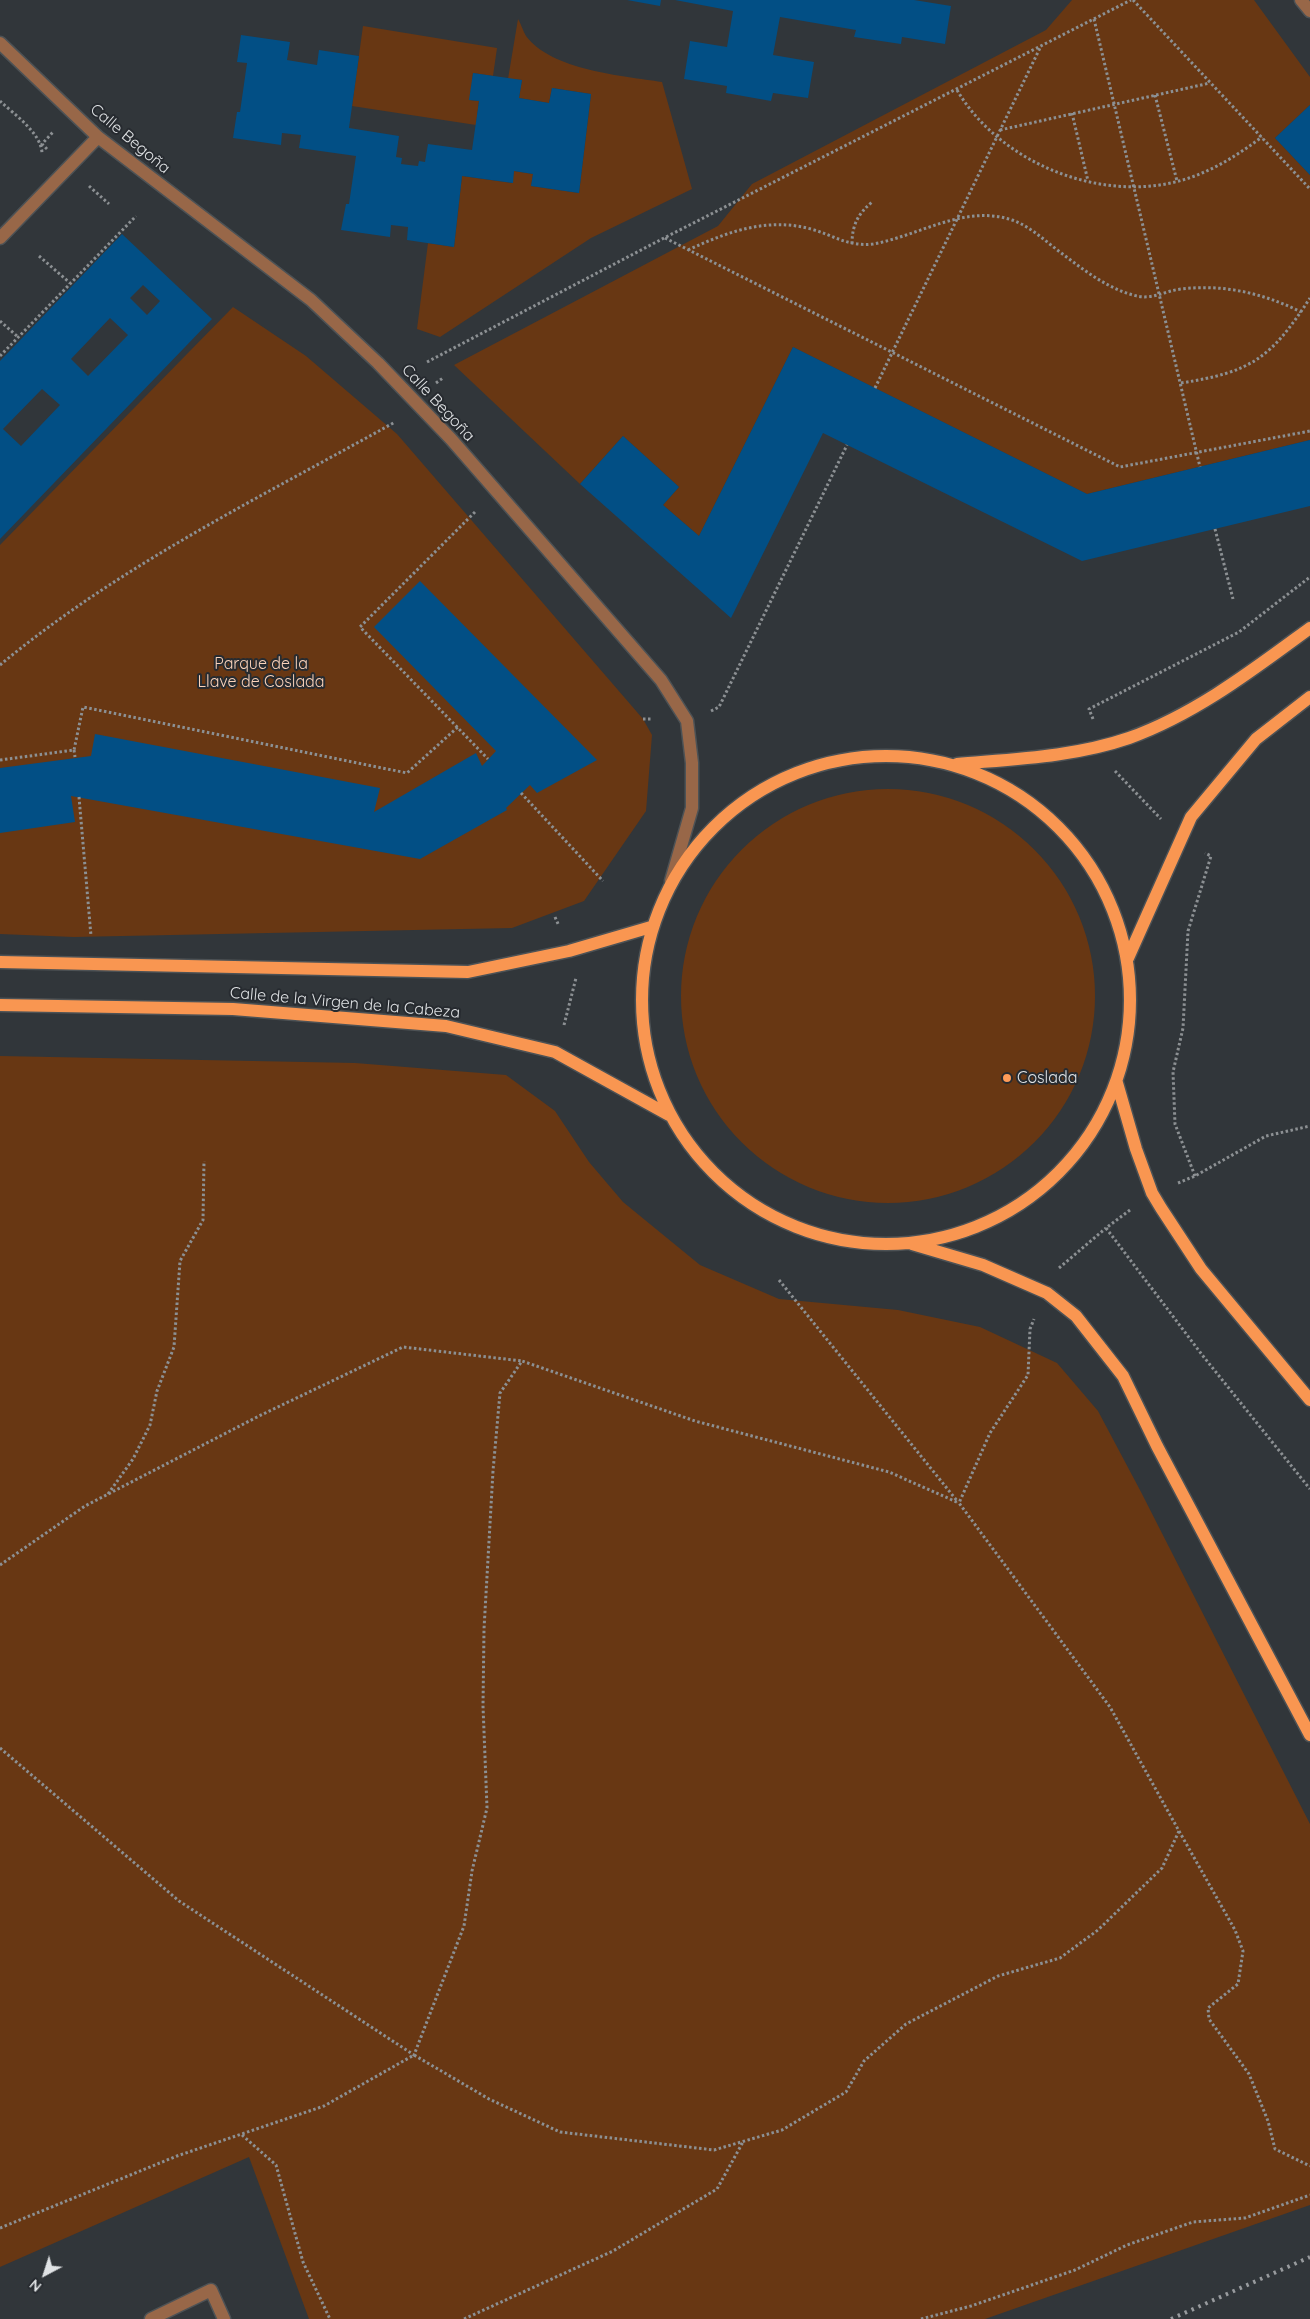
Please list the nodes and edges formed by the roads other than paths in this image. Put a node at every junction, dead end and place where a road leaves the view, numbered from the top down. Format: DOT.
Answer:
graph roads {
  1 [pos="1301,0"];
  2 [pos="1310,11"];
  3 [pos="0,43"];
  4 [pos="98,137"];
  5 [pos="0,238"];
  6 [pos="1310,628"];
  7 [pos="1310,697"];
  8 [pos="955,765"];
  9 [pos="670,881"];
  10 [pos="651,928"];
  11 [pos="1128,958"];
  12 [pos="0,962"];
  13 [pos="0,1005"];
  14 [pos="1118,1083"];
  15 [pos="669,1115"];
  16 [pos="912,1244"];
  17 [pos="1310,1400"];
  18 [pos="1310,1735"];
  19 [pos="151,2319"];
  20 [pos="224,2319"];
  1 -- 2 [label="street"];
  3 -- 4 [label="street, Calle Begoña"];
  4 -- 5 [label="street"];
  4 -- 9 [label="street, Calle Begoña"];
  6 -- 8 [label="main road"];
  7 -- 11 [label="main road"];
  8 -- 9 [label="main road"];
  8 -- 11 [label="main road"];
  9 -- 10 [label="main road"];
  10 -- 12 [label="main road, Calle de la Virgen de la Cabeza"];
  10 -- 15 [label="main road"];
  11 -- 14 [label="main road"];
  13 -- 15 [label="main road, Calle de la Virgen de la Cabeza"];
  14 -- 16 [label="main road"];
  14 -- 17 [label="main road"];
  15 -- 16 [label="main road"];
  16 -- 18 [label="main road"];
  19 -- 20 [label="street"];
}
